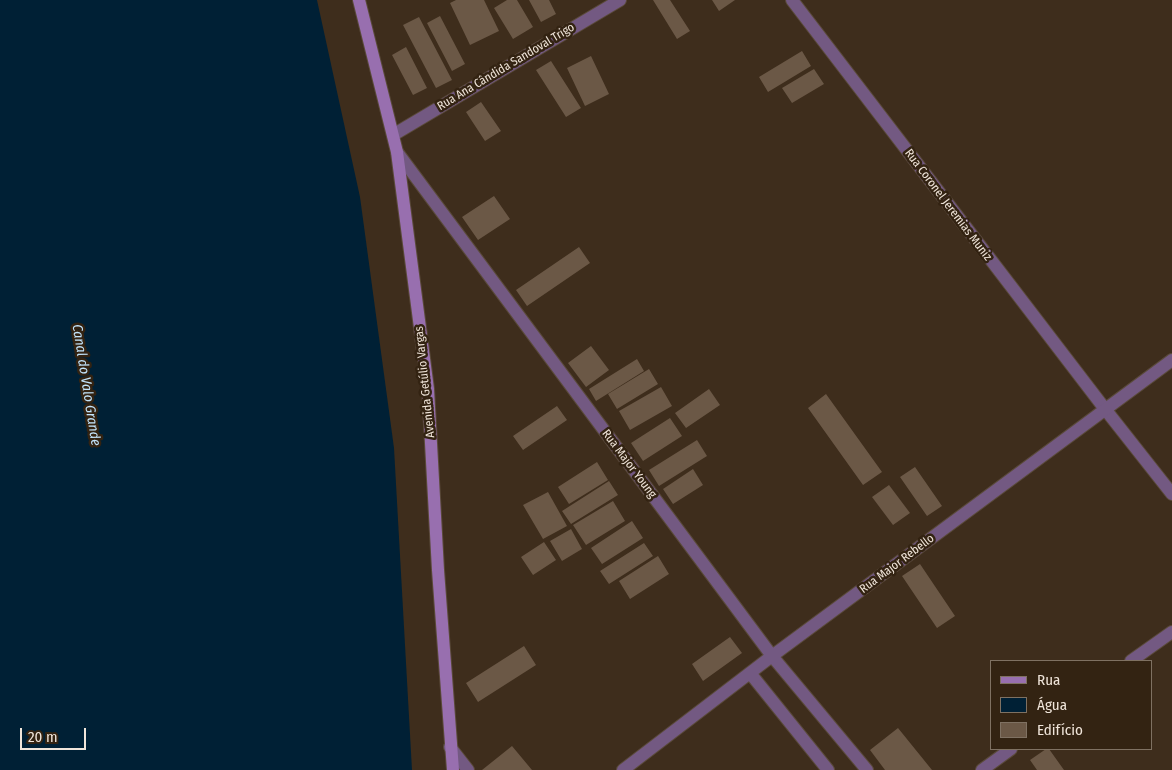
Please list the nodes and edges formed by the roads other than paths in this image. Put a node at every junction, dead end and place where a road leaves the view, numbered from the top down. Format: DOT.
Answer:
graph roads {
  1 [pos="359,0"];
  2 [pos="620,0"];
  3 [pos="792,0"];
  4 [pos="393,135"];
  5 [pos="397,152"];
  6 [pos="1172,360"];
  7 [pos="1105,409"];
  8 [pos="1172,494"];
  9 [pos="1172,632"];
  10 [pos="772,656"];
  11 [pos="1133,660"];
  12 [pos="750,672"];
  13 [pos="450,747"];
  14 [pos="1010,750"];
  15 [pos="452,770"];
  16 [pos="468,770"];
  17 [pos="623,770"];
  18 [pos="828,770"];
  19 [pos="867,770"];
  20 [pos="982,770"];
  1 -- 4 [label="main road, Avenida Getúlio Vargas"];
  2 -- 4 [label="street, Rua Ana Cândida Sandoval Trigo"];
  3 -- 7 [label="street, Rua Coronel Jeremias Muniz"];
  4 -- 5 [label="main road, Avenida Getúlio Vargas"];
  5 -- 10 [label="street, Rua Major Young"];
  5 -- 13 [label="main road, Avenida Getúlio Vargas"];
  6 -- 7 [label="street, Rua Major Rebello"];
  7 -- 8 [label="street, Rua Coronel Jeremias Muniz"];
  7 -- 10 [label="street, Rua Major Rebello"];
  9 -- 11 [label="street"];
  10 -- 12 [label="street, Rua Major Rebello"];
  10 -- 19 [label="street, Rua Major Young"];
  12 -- 17 [label="street, Rua Major Rebello"];
  12 -- 18 [label="street"];
  13 -- 15 [label="main road, Avenida Getúlio Vargas"];
  13 -- 16 [label="street"];
  14 -- 20 [label="street"];
}
